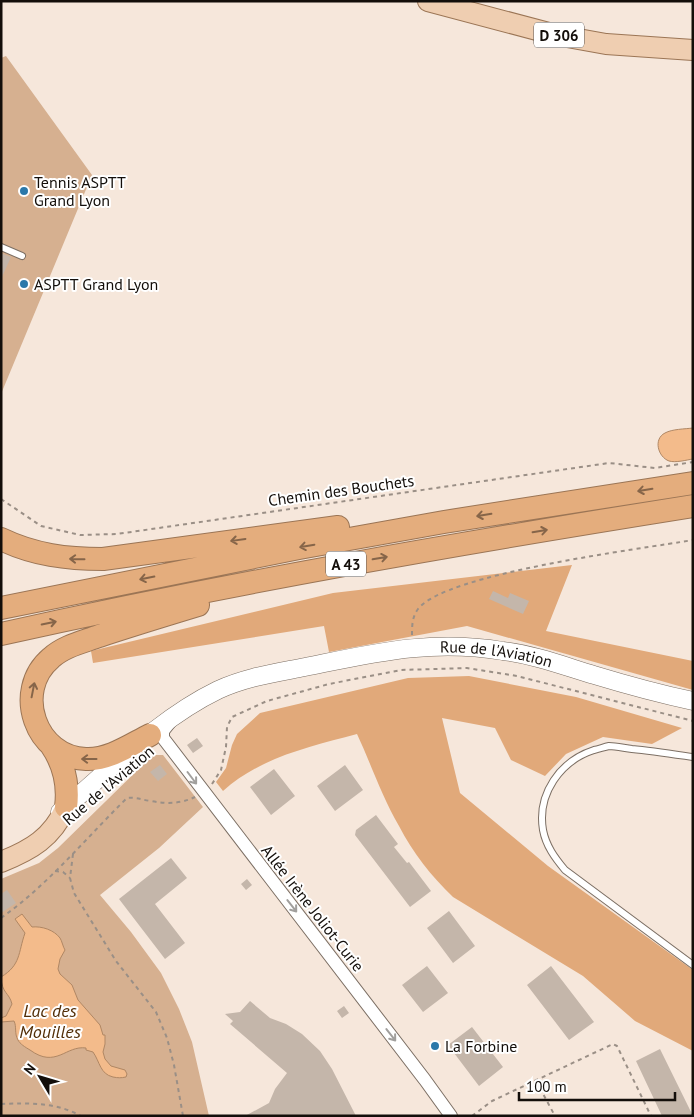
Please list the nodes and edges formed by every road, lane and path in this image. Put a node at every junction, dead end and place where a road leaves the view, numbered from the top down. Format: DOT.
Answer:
graph roads {
  1 [pos="428,1"];
  2 [pos="693,50"];
  3 [pos="1,247"];
  4 [pos="22,256"];
  5 [pos="693,462"];
  6 [pos="693,483"];
  7 [pos="1,498"];
  8 [pos="693,506"];
  9 [pos="444,522"];
  10 [pos="1,539"];
  11 [pos="693,540"];
  12 [pos="306,571"];
  13 [pos="1,608"];
  14 [pos="1,634"];
  15 [pos="413,647"];
  16 [pos="296,669"];
  17 [pos="693,701"];
  18 [pos="693,721"];
  19 [pos="156,737"];
  20 [pos="51,745"];
  21 [pos="693,757"];
  22 [pos="203,792"];
  23 [pos="66,807"];
  24 [pos="51,833"];
  25 [pos="1,851"];
  26 [pos="74,852"];
  27 [pos="1,862"];
  28 [pos="55,871"];
  29 [pos="70,878"];
  30 [pos="1,918"];
  31 [pos="693,965"];
  32 [pos="536,1081"];
  33 [pos="1,1104"];
  34 [pos="82,1116"];
  35 [pos="183,1116"];
  36 [pos="451,1116"];
  37 [pos="472,1116"];
  38 [pos="555,1116"];
  39 [pos="650,1116"];
  1 -- 2 [label="main road, D 306"];
  3 -- 4 [label="lane"];
  5 -- 7 [label="path, Chemin des Bouchets"];
  6 -- 9 [label="highway, A 43, one-way"];
  12 -- 8 [label="highway, A 43, one-way"];
  9 -- 10 [label="highway, one-way"];
  9 -- 13 [label="highway, A 43, one-way"];
  11 -- 15 [label="path"];
  14 -- 12 [label="highway, A 43, one-way"];
  20 -- 12 [label="highway, one-way"];
  15 -- 16 [label="street, Rue de l'Aviation"];
  15 -- 17 [label="street, Rue de l'Aviation"];
  16 -- 19 [label="street, Rue de l'Aviation"];
  16 -- 19 [label="street, Rue de l'Aviation"];
  18 -- 22 [label="path"];
  19 -- 20 [label="highway, one-way"];
  19 -- 22 [label="street, Allée Irène Joliot-Curie, one-way"];
  19 -- 23 [label="street, Rue de l'Aviation"];
  19 -- 24 [label="street, Rue de l'Aviation"];
  20 -- 23 [label="highway"];
  21 -- 31 [label="lane"];
  22 -- 26 [label="path, Rue de l'Aviation"];
  22 -- 36 [label="street, Allée Irène Joliot-Curie, one-way"];
  23 -- 24 [label="main road"];
  23 -- 25 [label="street, Rue de l'Aviation"];
  24 -- 27 [label="main road, Rue de l'Aviation"];
  26 -- 28 [label="path, Rue de l'Aviation"];
  26 -- 29 [label="path"];
  28 -- 29 [label="path"];
  28 -- 30 [label="path, Rue de l'Aviation"];
  29 -- 35 [label="path"];
  32 -- 37 [label="path"];
  32 -- 38 [label="path"];
  32 -- 39 [label="path"];
  33 -- 34 [label="path"];
}
